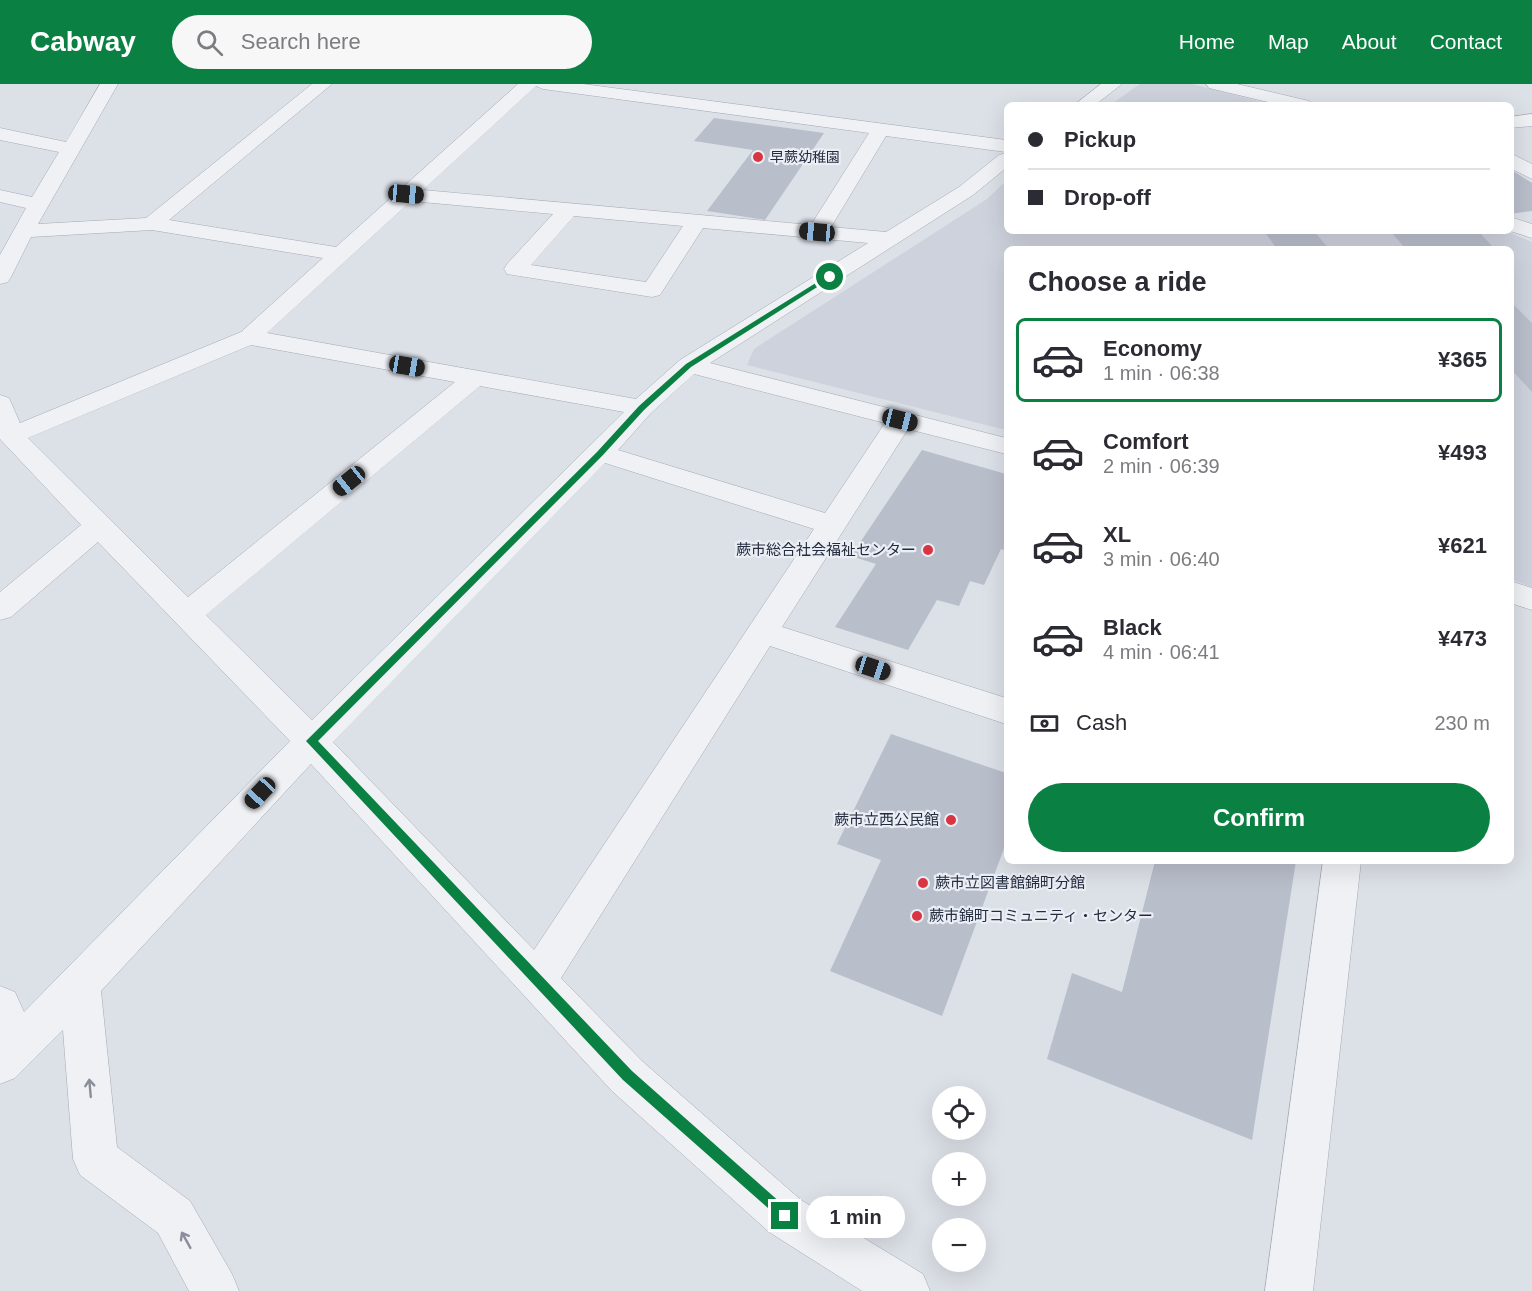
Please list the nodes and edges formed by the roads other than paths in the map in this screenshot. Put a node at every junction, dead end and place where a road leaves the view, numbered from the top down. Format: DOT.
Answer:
graph roads {
  1 [pos="109,84"];
  2 [pos="323,84"];
  3 [pos="528,84"];
  4 [pos="543,84"];
  5 [pos="698,84"];
  6 [pos="1113,84"];
  7 [pos="1263,84"];
  8 [pos="1223,86"];
  9 [pos="681,102"];
  10 [pos="1087,102"];
  11 [pos="1290,102"];
  12 [pos="1532,120"];
  13 [pos="1514,122"];
  14 [pos="881,129"];
  15 [pos="0,134"];
  16 [pos="1004,146"];
  17 [pos="71,149"];
  18 [pos="1004,161"];
  19 [pos="1514,162"];
  20 [pos="1532,173"];
  21 [pos="406,194"];
  22 [pos="0,196"];
  23 [pos="38,205"];
  24 [pos="569,209"];
  25 [pos="698,221"];
  26 [pos="152,224"];
  27 [pos="1514,225"];
  28 [pos="23,231"];
  29 [pos="817,232"];
  30 [pos="1532,232"];
  31 [pos="890,239"];
  32 [pos="340,254"];
  33 [pos="0,278"];
  34 [pos="249,337"];
  35 [pos="689,365"];
  36 [pos="475,378"];
  37 [pos="642,408"];
  38 [pos="6,419"];
  39 [pos="900,420"];
  40 [pos="1004,446"];
  41 [pos="600,453"];
  42 [pos="99,525"];
  43 [pos="831,525"];
  44 [pos="1514,592"];
  45 [pos="1532,599"];
  46 [pos="0,609"];
  47 [pos="187,614"];
  48 [pos="762,632"];
  49 [pos="1004,710"];
  50 [pos="311,741"];
  51 [pos="1342,864"];
  52 [pos="537,980"];
  53 [pos="81,985"];
  54 [pos="0,1005"];
  55 [pos="6,1053"];
  56 [pos="215,1291"];
  57 [pos="906,1291"];
  58 [pos="1289,1291"];
  1 -- 17 [label="street"];
  2 -- 26 [label="street"];
  3 -- 21 [label="street"];
  4 -- 9 [label="street"];
  5 -- 9 [label="street"];
  6 -- 10 [label="street"];
  7 -- 8 [label="street"];
  8 -- 11 [label="street"];
  9 -- 14 [label="street"];
  12 -- 13 [label="street"];
  14 -- 16 [label="street"];
  14 -- 29 [label="street"];
  15 -- 17 [label="street"];
  17 -- 23 [label="street"];
  18 -- 31 [label="street"];
  19 -- 20 [label="street"];
  21 -- 24 [label="street"];
  21 -- 32 [label="street"];
  22 -- 23 [label="street"];
  23 -- 28 [label="street"];
  24 -- 25 [label="street"];
  24 -- 25 [label="street"];
  25 -- 29 [label="street"];
  26 -- 28 [label="street"];
  26 -- 32 [label="street"];
  27 -- 30 [label="street"];
  28 -- 33 [label="street"];
  29 -- 31 [label="street"];
  31 -- 35 [label="street"];
  32 -- 34 [label="street"];
  34 -- 36 [label="street"];
  34 -- 38 [label="street"];
  35 -- 37 [label="street"];
  35 -- 39 [label="street"];
  36 -- 37 [label="street"];
  36 -- 47 [label="street"];
  37 -- 41 [label="street"];
  38 -- 42 [label="street"];
  39 -- 40 [label="street"];
  39 -- 43 [label="street"];
  41 -- 43 [label="street"];
  41 -- 50 [label="street"];
  42 -- 46 [label="street"];
  42 -- 47 [label="street"];
  43 -- 48 [label="street"];
  44 -- 45 [label="street"];
  47 -- 50 [label="street"];
  48 -- 49 [label="street"];
  48 -- 52 [label="street"];
  50 -- 52 [label="street"];
  50 -- 53 [label="street"];
  51 -- 58 [label="street"];
  52 -- 57 [label="street"];
  53 -- 55 [label="street"];
  56 -- 53 [label="street, one-way"];
  54 -- 55 [label="street"];
}
